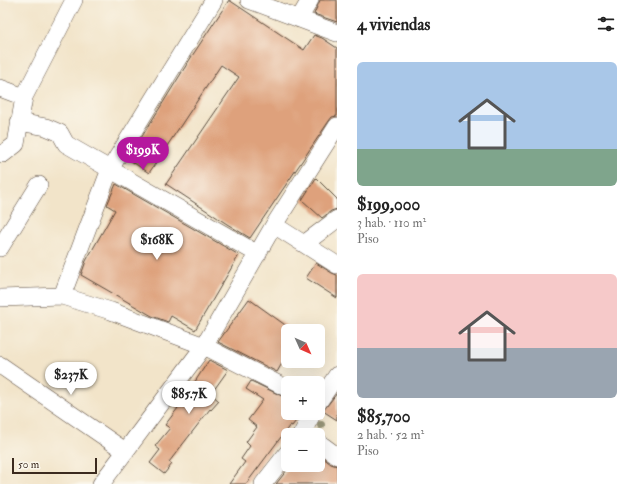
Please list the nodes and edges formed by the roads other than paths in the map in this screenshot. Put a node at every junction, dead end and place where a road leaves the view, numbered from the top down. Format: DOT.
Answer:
graph roads {
  1 [pos="74,0"];
  2 [pos="214,0"];
  3 [pos="249,0"];
  4 [pos="310,0"];
  5 [pos="299,19"];
  6 [pos="337,34"];
  7 [pos="0,88"];
  8 [pos="24,98"];
  9 [pos="19,122"];
  10 [pos="337,126"];
  11 [pos="0,153"];
  12 [pos="110,169"];
  13 [pos="39,185"];
  14 [pos="337,219"];
  15 [pos="274,225"];
  16 [pos="304,244"];
  17 [pos="0,248"];
  18 [pos="258,254"];
  19 [pos="337,265"];
  20 [pos="62,296"];
  21 [pos="0,298"];
  22 [pos="204,346"];
  23 [pos="0,365"];
  24 [pos="337,375"];
  25 [pos="281,385"];
  26 [pos="325,393"];
  27 [pos="325,447"];
  28 [pos="125,451"];
  29 [pos="337,456"];
  30 [pos="281,461"];
  31 [pos="101,484"];
  32 [pos="263,484"];
  1 -- 8 [label="street"];
  2 -- 12 [label="street"];
  3 -- 5 [label="street"];
  4 -- 5 [label="street"];
  5 -- 6 [label="street"];
  7 -- 8 [label="street"];
  8 -- 9 [label="street"];
  9 -- 11 [label="street"];
  9 -- 12 [label="street"];
  10 -- 15 [label="street"];
  12 -- 18 [label="street"];
  12 -- 20 [label="street"];
  13 -- 17 [label="street"];
  14 -- 16 [label="street"];
  15 -- 16 [label="street"];
  15 -- 18 [label="street"];
  16 -- 19 [label="street"];
  18 -- 22 [label="street"];
  20 -- 21 [label="street"];
  20 -- 22 [label="street"];
  22 -- 25 [label="street"];
  22 -- 28 [label="street"];
  23 -- 28 [label="street"];
  24 -- 26 [label="street"];
  27 -- 29 [label="street"];
  28 -- 31 [label="street"];
  30 -- 32 [label="street"];
}
